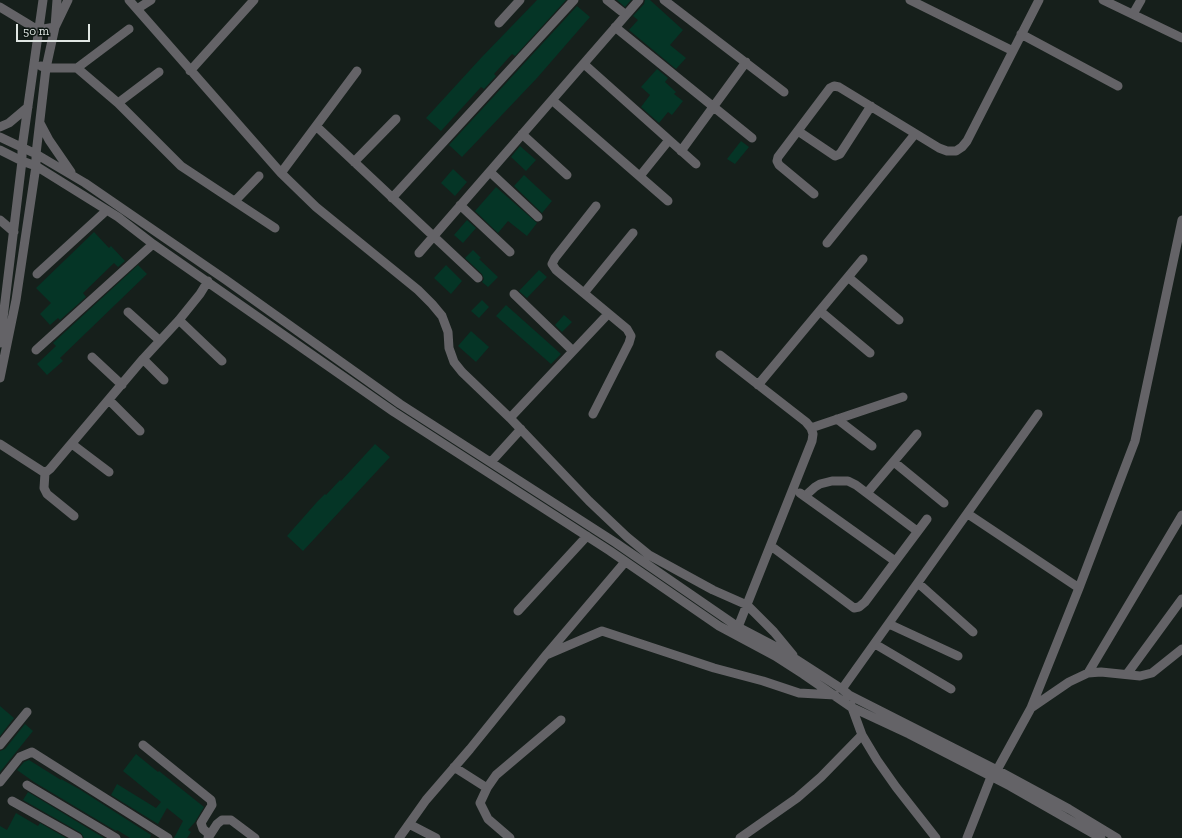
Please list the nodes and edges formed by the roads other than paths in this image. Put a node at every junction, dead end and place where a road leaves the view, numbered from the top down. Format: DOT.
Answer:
graph roads {
  1 [pos="43,0"];
  2 [pos="57,0"];
  3 [pos="68,0"];
  4 [pos="129,0"];
  5 [pos="151,0"];
  6 [pos="254,0"];
  7 [pos="520,0"];
  8 [pos="574,0"];
  9 [pos="607,0"];
  10 [pos="639,0"];
  11 [pos="664,0"];
  12 [pos="910,0"];
  13 [pos="1039,0"];
  14 [pos="1104,0"];
  15 [pos="1141,0"];
  16 [pos="0,7"];
  17 [pos="137,9"];
  18 [pos="1133,14"];
  19 [pos="626,15"];
  20 [pos="499,23"];
  21 [pos="55,27"];
  22 [pos="616,27"];
  23 [pos="129,29"];
  24 [pos="38,30"];
  25 [pos="1022,34"];
  26 [pos="1182,38"];
  27 [pos="1013,51"];
  28 [pos="746,62"];
  29 [pos="34,64"];
  30 [pos="584,64"];
  31 [pos="46,68"];
  32 [pos="77,68"];
  33 [pos="190,71"];
  34 [pos="357,71"];
  35 [pos="159,72"];
  36 [pos="1118,86"];
  37 [pos="784,92"];
  38 [pos="552,100"];
  39 [pos="118,104"];
  40 [pos="872,106"];
  41 [pos="28,107"];
  42 [pos="713,107"];
  43 [pos="396,119"];
  44 [pos="40,123"];
  45 [pos="316,126"];
  46 [pos="0,127"];
  47 [pos="798,131"];
  48 [pos="522,134"];
  49 [pos="915,134"];
  50 [pos="0,137"];
  51 [pos="752,138"];
  52 [pos="669,140"];
  53 [pos="22,148"];
  54 [pos="0,150"];
  55 [pos="682,151"];
  56 [pos="36,154"];
  57 [pos="22,161"];
  58 [pos="354,162"];
  59 [pos="696,164"];
  60 [pos="36,166"];
  61 [pos="490,172"];
  62 [pos="281,174"];
  63 [pos="567,175"];
  64 [pos="74,176"];
  65 [pos="259,176"];
  66 [pos="640,176"];
  67 [pos="54,177"];
  68 [pos="34,180"];
  69 [pos="814,194"];
  70 [pos="392,198"];
  71 [pos="668,200"];
  72 [pos="235,202"];
  73 [pos="460,205"];
  74 [pos="596,206"];
  75 [pos="107,210"];
  76 [pos="538,217"];
  77 [pos="0,220"];
  78 [pos="1182,220"];
  79 [pos="275,228"];
  80 [pos="14,232"];
  81 [pos="633,233"];
  82 [pos="434,236"];
  83 [pos="827,243"];
  84 [pos="153,244"];
  85 [pos="510,252"];
  86 [pos="419,253"];
  87 [pos="863,259"];
  88 [pos="37,274"];
  89 [pos="848,277"];
  90 [pos="478,278"];
  91 [pos="208,281"];
  92 [pos="584,293"];
  93 [pos="514,294"];
  94 [pos="820,311"];
  95 [pos="128,312"];
  96 [pos="608,314"];
  97 [pos="180,320"];
  98 [pos="899,320"];
  99 [pos="159,340"];
  100 [pos="0,342"];
  101 [pos="36,350"];
  102 [pos="573,351"];
  103 [pos="870,353"];
  104 [pos="720,355"];
  105 [pos="92,356"];
  106 [pos="143,359"];
  107 [pos="222,360"];
  108 [pos="0,378"];
  109 [pos="164,380"];
  110 [pos="122,385"];
  111 [pos="758,385"];
  112 [pos="903,397"];
  113 [pos="109,400"];
  114 [pos="593,414"];
  115 [pos="1038,414"];
  116 [pos="510,418"];
  117 [pos="838,419"];
  118 [pos="811,428"];
  119 [pos="521,429"];
  120 [pos="140,431"];
  121 [pos="917,434"];
  122 [pos="0,444"];
  123 [pos="72,444"];
  124 [pos="872,446"];
  125 [pos="491,462"];
  126 [pos="894,462"];
  127 [pos="109,472"];
  128 [pos="44,473"];
  129 [pos="794,488"];
  130 [pos="867,493"];
  131 [pos="805,496"];
  132 [pos="944,503"];
  133 [pos="968,514"];
  134 [pos="1182,515"];
  135 [pos="74,516"];
  136 [pos="927,519"];
  137 [pos="917,531"];
  138 [pos="587,536"];
  139 [pos="770,546"];
  140 [pos="895,561"];
  141 [pos="625,562"];
  142 [pos="918,583"];
  143 [pos="1079,588"];
  144 [pos="1182,599"];
  145 [pos="747,604"];
  146 [pos="518,611"];
  147 [pos="889,624"];
  148 [pos="738,627"];
  149 [pos="973,632"];
  150 [pos="875,644"];
  151 [pos="1182,649"];
  152 [pos="546,655"];
  153 [pos="958,656"];
  154 [pos="799,662"];
  155 [pos="1088,673"];
  156 [pos="1127,674"];
  157 [pos="951,689"];
  158 [pos="846,692"];
  159 [pos="835,695"];
  160 [pos="851,707"];
  161 [pos="1031,708"];
  162 [pos="27,712"];
  163 [pos="561,720"];
  164 [pos="862,735"];
  165 [pos="0,745"];
  166 [pos="143,745"];
  167 [pos="454,767"];
  168 [pos="994,773"];
  169 [pos="0,782"];
  170 [pos="28,785"];
  171 [pos="487,788"];
  172 [pos="12,801"];
  173 [pos="409,824"];
  174 [pos="209,837"];
  175 [pos="78,838"];
  176 [pos="116,838"];
  177 [pos="168,838"];
  178 [pos="255,838"];
  179 [pos="399,838"];
  180 [pos="436,838"];
  181 [pos="510,838"];
  182 [pos="740,838"];
  183 [pos="936,838"];
  184 [pos="967,838"];
  185 [pos="1100,838"];
  186 [pos="1117,838"];
  1 -- 24 [label="street"];
  2 -- 21 [label="street"];
  3 -- 21 [label="street"];
  4 -- 17 [label="street"];
  5 -- 17 [label="street"];
  6 -- 33 [label="street"];
  7 -- 20 [label="street"];
  8 -- 70 [label="street"];
  9 -- 19 [label="street"];
  10 -- 19 [label="street"];
  11 -- 28 [label="street"];
  12 -- 27 [label="street"];
  13 -- 25 [label="street"];
  14 -- 18 [label="street"];
  15 -- 18 [label="street"];
  16 -- 24 [label="street"];
  17 -- 33 [label="street"];
  18 -- 26 [label="street"];
  19 -- 22 [label="street"];
  21 -- 24 [label="street"];
  21 -- 31 [label="street"];
  22 -- 30 [label="street"];
  22 -- 42 [label="street"];
  23 -- 32 [label="street"];
  24 -- 29 [label="street"];
  25 -- 27 [label="street"];
  25 -- 36 [label="street"];
  27 -- 49 [label="street"];
  28 -- 37 [label="street"];
  28 -- 42 [label="street"];
  29 -- 31 [label="street"];
  29 -- 41 [label="street"];
  30 -- 38 [label="street"];
  30 -- 52 [label="street"];
  31 -- 32 [label="street"];
  31 -- 44 [label="street"];
  32 -- 39 [label="street"];
  33 -- 62 [label="street"];
  34 -- 45 [label="street"];
  35 -- 39 [label="street"];
  38 -- 48 [label="street"];
  38 -- 66 [label="street"];
  39 -- 72 [label="street"];
  40 -- 47 [label="street"];
  40 -- 47 [label="street"];
  40 -- 49 [label="street"];
  41 -- 46 [label="street"];
  41 -- 53 [label="street"];
  42 -- 51 [label="street"];
  42 -- 55 [label="street"];
  43 -- 58 [label="street"];
  44 -- 56 [label="street"];
  44 -- 64 [label="street"];
  45 -- 58 [label="street"];
  45 -- 62 [label="street"];
  47 -- 69 [label="street"];
  48 -- 61 [label="street"];
  48 -- 63 [label="street"];
  49 -- 83 [label="street"];
  50 -- 53 [label="street"];
  52 -- 55 [label="street"];
  52 -- 66 [label="street"];
  53 -- 56 [label="street"];
  53 -- 57 [label="street"];
  54 -- 57 [label="street"];
  55 -- 59 [label="street"];
  56 -- 60 [label="street"];
  56 -- 64 [label="street"];
  57 -- 60 [label="street"];
  57 -- 80 [label="street"];
  58 -- 70 [label="street"];
  60 -- 67 [label="street"];
  60 -- 68 [label="street"];
  61 -- 73 [label="street"];
  61 -- 76 [label="street"];
  62 -- 116 [label="street"];
  64 -- 125 [label="street"];
  65 -- 72 [label="street"];
  66 -- 71 [label="street"];
  67 -- 68 [label="street"];
  67 -- 75 [label="street"];
  68 -- 108 [label="street"];
  70 -- 82 [label="street"];
  72 -- 79 [label="street"];
  73 -- 82 [label="street"];
  73 -- 85 [label="street"];
  74 -- 92 [label="street"];
  75 -- 84 [label="street"];
  75 -- 88 [label="street"];
  77 -- 80 [label="street"];
  78 -- 143 [label="street"];
  80 -- 100 [label="street"];
  81 -- 92 [label="street"];
  82 -- 86 [label="street"];
  82 -- 90 [label="street"];
  84 -- 91 [label="street"];
  84 -- 101 [label="street"];
  87 -- 89 [label="street"];
  89 -- 94 [label="street"];
  89 -- 98 [label="street"];
  91 -- 97 [label="street"];
  91 -- 138 [label="street"];
  92 -- 96 [label="street"];
  93 -- 102 [label="street"];
  94 -- 103 [label="street"];
  94 -- 111 [label="street"];
  95 -- 99 [label="street"];
  96 -- 102 [label="street"];
  96 -- 114 [label="street"];
  97 -- 99 [label="street"];
  97 -- 107 [label="street"];
  99 -- 106 [label="street"];
  102 -- 116 [label="street"];
  104 -- 111 [label="street"];
  105 -- 110 [label="street"];
  106 -- 109 [label="street"];
  106 -- 110 [label="street"];
  110 -- 113 [label="street"];
  111 -- 118 [label="street"];
  112 -- 117 [label="street"];
  113 -- 120 [label="street"];
  113 -- 123 [label="street"];
  115 -- 133 [label="street"];
  116 -- 119 [label="street"];
  117 -- 118 [label="street"];
  117 -- 124 [label="street"];
  118 -- 129 [label="street"];
  119 -- 125 [label="street"];
  119 -- 145 [label="street"];
  121 -- 126 [label="street"];
  122 -- 128 [label="street"];
  123 -- 127 [label="street"];
  123 -- 128 [label="street"];
  125 -- 148 [label="street"];
  126 -- 130 [label="street"];
  126 -- 132 [label="street"];
  128 -- 135 [label="street"];
  129 -- 131 [label="street"];
  129 -- 139 [label="street"];
  130 -- 131 [label="street"];
  130 -- 137 [label="street"];
  131 -- 140 [label="street"];
  133 -- 142 [label="street"];
  133 -- 143 [label="street"];
  134 -- 155 [label="street"];
  136 -- 137 [label="street"];
  137 -- 140 [label="street"];
  138 -- 141 [label="street"];
  138 -- 146 [label="street"];
  139 -- 140 [label="street"];
  139 -- 145 [label="street"];
  141 -- 152 [label="street"];
  141 -- 159 [label="street"];
  142 -- 147 [label="street"];
  142 -- 149 [label="street"];
  143 -- 161 [label="street"];
  144 -- 156 [label="street"];
  145 -- 148 [label="street"];
  145 -- 154 [label="street"];
  147 -- 150 [label="street"];
  147 -- 153 [label="street"];
  148 -- 154 [label="street"];
  150 -- 157 [label="street"];
  150 -- 158 [label="street"];
  151 -- 156 [label="street"];
  152 -- 159 [label="street"];
  152 -- 167 [label="street"];
  154 -- 158 [label="street"];
  155 -- 156 [label="street"];
  155 -- 161 [label="street"];
  158 -- 160 [label="street"];
  158 -- 168 [label="street"];
  159 -- 160 [label="street"];
  160 -- 164 [label="street"];
  160 -- 168 [label="street"];
  161 -- 168 [label="street"];
  162 -- 165 [label="street"];
  163 -- 171 [label="street"];
  164 -- 182 [label="street"];
  164 -- 183 [label="street"];
  166 -- 174 [label="street"];
  167 -- 171 [label="street"];
  167 -- 173 [label="street"];
  168 -- 184 [label="street"];
  168 -- 185 [label="street"];
  168 -- 186 [label="street"];
  169 -- 177 [label="street"];
  170 -- 176 [label="street"];
  171 -- 181 [label="street"];
  172 -- 175 [label="street"];
  173 -- 179 [label="street"];
  173 -- 180 [label="street"];
  174 -- 178 [label="street"];
}
